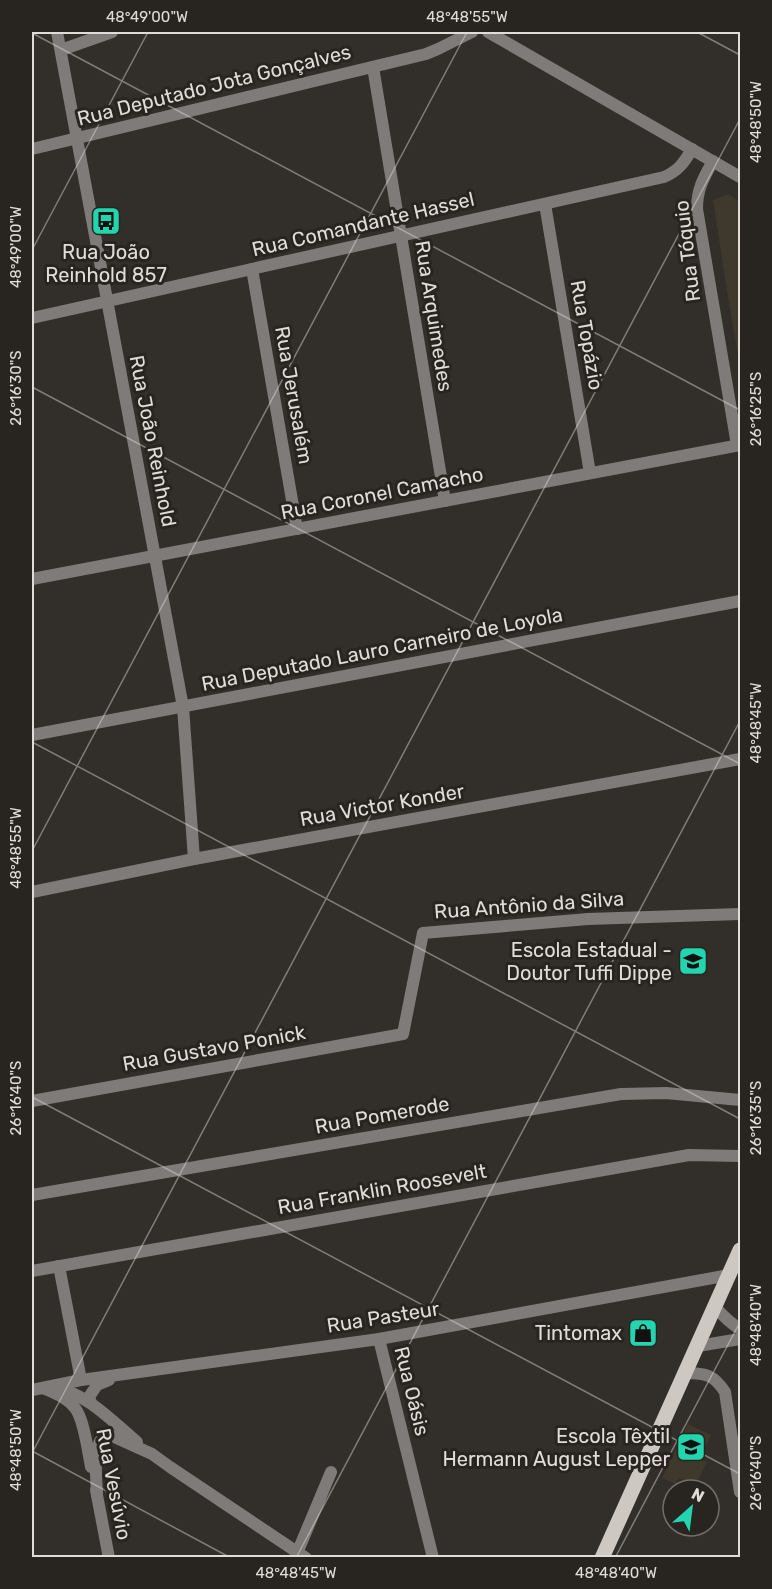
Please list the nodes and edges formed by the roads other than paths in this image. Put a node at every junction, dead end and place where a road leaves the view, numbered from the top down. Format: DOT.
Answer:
graph roads {
  1 [pos="57,32"];
  2 [pos="112,32"];
  3 [pos="472,32"];
  4 [pos="488,32"];
  5 [pos="61,50"];
  6 [pos="372,67"];
  7 [pos="77,138"];
  8 [pos="32,149"];
  9 [pos="692,149"];
  10 [pos="713,161"];
  11 [pos="741,177"];
  12 [pos="545,204"];
  13 [pos="401,236"];
  14 [pos="252,269"];
  15 [pos="107,301"];
  16 [pos="32,318"];
  17 [pos="739,445"];
  18 [pos="590,473"];
  19 [pos="445,501"];
  20 [pos="297,529"];
  21 [pos="154,556"];
  22 [pos="32,579"];
  23 [pos="741,601"];
  24 [pos="183,707"];
  25 [pos="32,735"];
  26 [pos="741,759"];
  27 [pos="194,859"];
  28 [pos="32,892"];
  29 [pos="741,914"];
  30 [pos="403,1034"];
  31 [pos="741,1100"];
  32 [pos="32,1101"];
  33 [pos="741,1156"];
  34 [pos="32,1195"];
  35 [pos="741,1250"];
  36 [pos="59,1266"];
  37 [pos="32,1271"];
  38 [pos="729,1275"];
  39 [pos="715,1307"];
  40 [pos="741,1329"];
  41 [pos="379,1339"];
  42 [pos="741,1339"];
  43 [pos="698,1346"];
  44 [pos="686,1373"];
  45 [pos="121,1375"];
  46 [pos="81,1380"];
  47 [pos="41,1388"];
  48 [pos="91,1403"];
  49 [pos="152,1454"];
  50 [pos="331,1472"];
  51 [pos="741,1492"];
  52 [pos="97,1496"];
  53 [pos="300,1556"];
  54 [pos="109,1557"];
  55 [pos="433,1557"];
  56 [pos="602,1557"];
  1 -- 5 [label="street, Rua João Reinhold"];
  2 -- 5 [label="street"];
  3 -- 6 [label="street, Rua Deputado Jota Gonçalves"];
  4 -- 9 [label="street"];
  5 -- 7 [label="street, Rua João Reinhold"];
  6 -- 7 [label="street, Rua Deputado Jota Gonçalves"];
  6 -- 13 [label="street, Rua Arquimedes"];
  7 -- 8 [label="street, Rua Deputado Jota Gonçalves"];
  7 -- 15 [label="street, Rua João Reinhold"];
  9 -- 10 [label="street"];
  9 -- 12 [label="street, Rua Comandante Hassel"];
  10 -- 11 [label="street"];
  10 -- 17 [label="street, Rua Tóquio"];
  12 -- 13 [label="street, Rua Comandante Hassel"];
  12 -- 18 [label="street, Rua Topázio"];
  13 -- 14 [label="street, Rua Comandante Hassel"];
  13 -- 19 [label="street, Rua Arquimedes"];
  14 -- 15 [label="street, Rua Comandante Hassel"];
  14 -- 20 [label="street, Rua Jerusalém"];
  15 -- 16 [label="street, Rua Comandante Hassel"];
  15 -- 21 [label="street, Rua João Reinhold"];
  17 -- 18 [label="street, Rua Coronel Camacho"];
  18 -- 19 [label="street, Rua Coronel Camacho"];
  19 -- 20 [label="street, Rua Coronel Camacho"];
  20 -- 21 [label="street, Rua Coronel Camacho"];
  21 -- 22 [label="street, Rua Coronel Camacho"];
  21 -- 24 [label="street, Rua João Reinhold"];
  23 -- 24 [label="street, Rua Deputado Lauro Carneiro de Loyola"];
  24 -- 25 [label="street, Rua Deputado Lauro Carneiro de Loyola"];
  24 -- 27 [label="street, Rua João Reinhold"];
  26 -- 27 [label="street, Rua Victor Konder"];
  27 -- 28 [label="street, Rua Victor Konder"];
  29 -- 30 [label="street, Rua Antônio da Silva"];
  30 -- 32 [label="street, Rua Gustavo Ponick"];
  31 -- 34 [label="street, Rua Pomerode"];
  33 -- 36 [label="street, Rua Franklin Roosevelt"];
  35 -- 38 [label="main road"];
  36 -- 37 [label="street, Rua Franklin Roosevelt"];
  36 -- 46 [label="street"];
  38 -- 39 [label="main road"];
  38 -- 41 [label="street, Rua Pasteur"];
  39 -- 40 [label="street"];
  39 -- 43 [label="main road"];
  41 -- 45 [label="street, Rua Pasteur"];
  41 -- 55 [label="street, Rua Oásis"];
  42 -- 43 [label="street"];
  43 -- 44 [label="main road"];
  44 -- 51 [label="street"];
  44 -- 56 [label="main road"];
  45 -- 46 [label="street, Rua Pasteur"];
  45 -- 48 [label="street"];
  46 -- 47 [label="street, Rua Pasteur"];
  47 -- 48 [label="street"];
  47 -- 52 [label="street, Rua Vesúvio"];
  48 -- 49 [label="street"];
  49 -- 52 [label="street"];
  49 -- 53 [label="street"];
  50 -- 53 [label="street"];
  52 -- 54 [label="street, Rua Vesúvio"];
}
